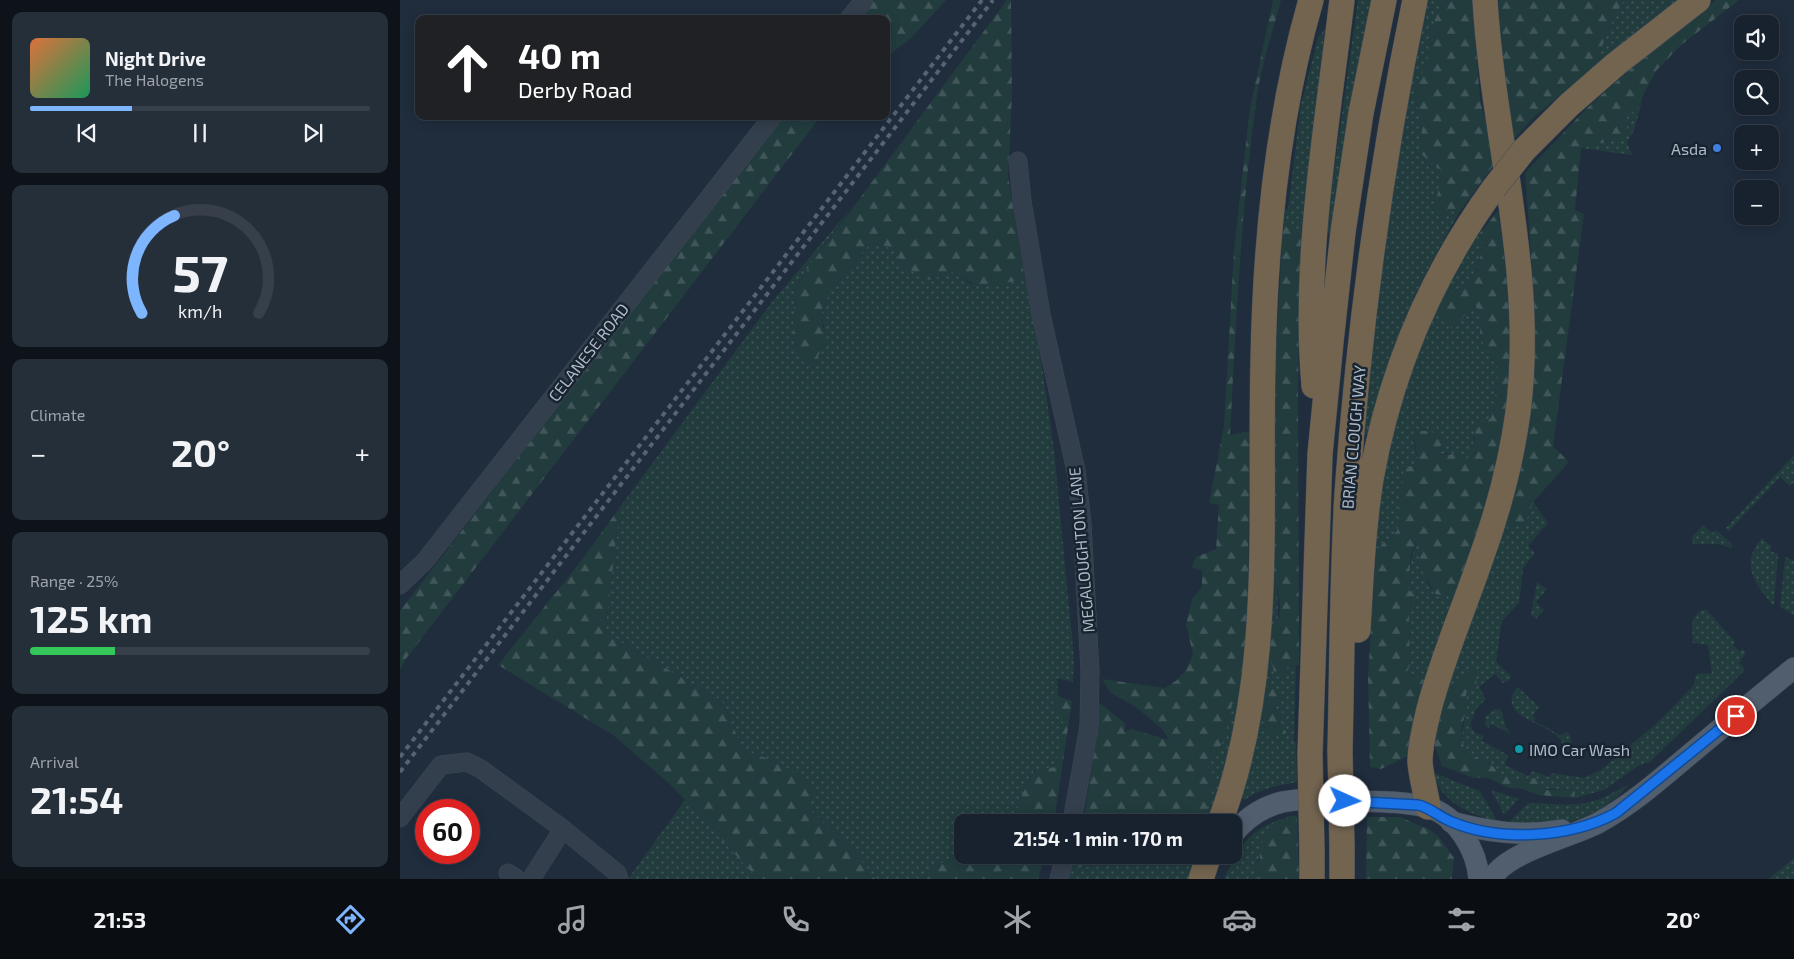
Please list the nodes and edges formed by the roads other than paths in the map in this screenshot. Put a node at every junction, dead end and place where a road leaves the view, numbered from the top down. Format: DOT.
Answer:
graph roads {
  1 [pos="864,0"];
  2 [pos="1311,0"];
  3 [pos="1384,0"];
  4 [pos="1415,0"];
  5 [pos="1485,0"];
  6 [pos="1698,0"];
  7 [pos="1340,12"];
  8 [pos="852,15"];
  9 [pos="770,120"];
  10 [pos="1018,161"];
  11 [pos="1320,454"];
  12 [pos="400,585"];
  13 [pos="1794,668"];
  14 [pos="1340,740"];
  15 [pos="1428,807"];
  16 [pos="1073,814"];
  17 [pos="1223,814"];
  18 [pos="400,818"];
  19 [pos="1603,820"];
  20 [pos="1451,822"];
  21 [pos="1242,824"];
  22 [pos="563,829"];
  23 [pos="1062,864"];
  24 [pos="1206,864"];
  25 [pos="1214,864"];
  26 [pos="531,879"];
  27 [pos="619,879"];
  28 [pos="1059,879"];
  29 [pos="1201,879"];
  30 [pos="1206,879"];
  31 [pos="1312,879"];
  32 [pos="1342,879"];
  33 [pos="1479,879"];
  34 [pos="1492,879"];
  1 -- 8 [label="street"];
  2 -- 17 [label="highway"];
  3 -- 11 [label="highway, BRIAN CLOUGH WAY"];
  4 -- 14 [label="highway, BRIAN CLOUGH WAY"];
  5 -- 15 [label="highway"];
  6 -- 14 [label="highway, bridge"];
  7 -- 11 [label="highway"];
  9 -- 12 [label="street, CELANESE ROAD"];
  10 -- 16 [label="street, MEGALOUGHTON LANE"];
  11 -- 31 [label="highway, BRIAN CLOUGH WAY, bridge"];
  13 -- 19 [label="main road"];
  14 -- 32 [label="highway, BRIAN CLOUGH WAY, bridge"];
  15 -- 20 [label="main road"];
  15 -- 21 [label="main road"];
  18 -- 22 [label="street"];
  19 -- 20 [label="main road"];
  19 -- 34 [label="main road"];
  20 -- 33 [label="main road"];
  22 -- 26 [label="street"];
  22 -- 27 [label="street"];
  23 -- 28 [label="street"];
  24 -- 29 [label="highway"];
  25 -- 30 [label="main road"];
}
